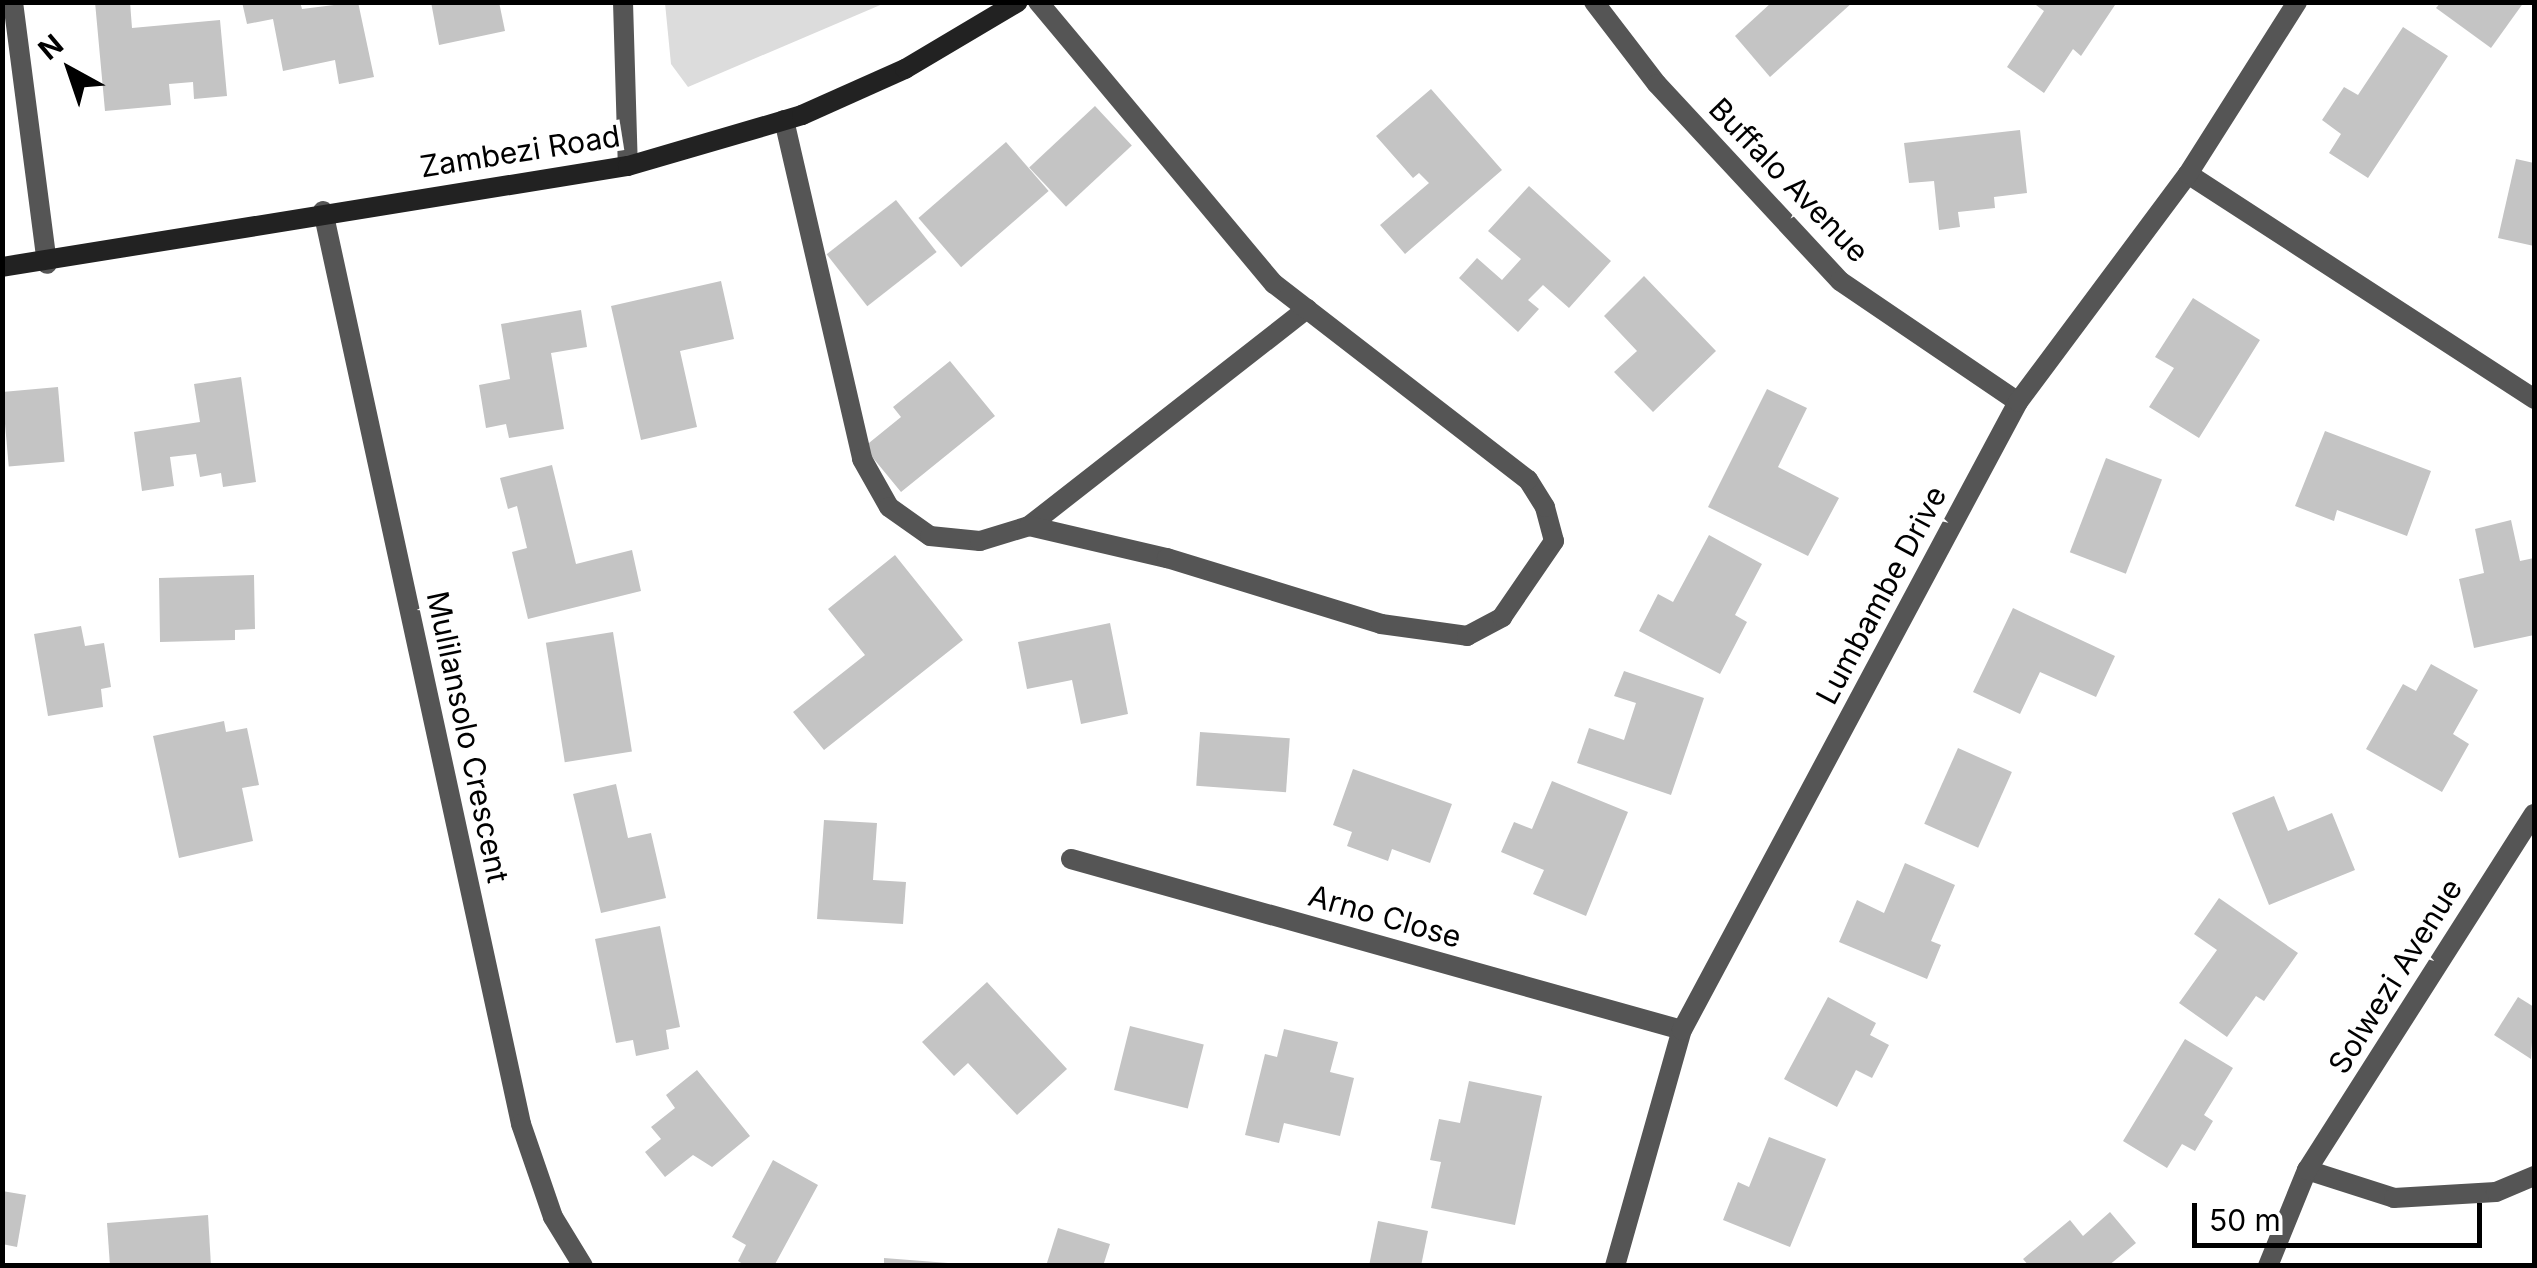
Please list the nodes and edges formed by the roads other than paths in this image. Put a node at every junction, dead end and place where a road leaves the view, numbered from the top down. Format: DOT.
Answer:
graph roads {
  1 [pos="13,2"];
  2 [pos="623,2"];
  3 [pos="1018,2"];
  4 [pos="1038,2"];
  5 [pos="1594,2"];
  6 [pos="2297,2"];
  7 [pos="784,120"];
  8 [pos="628,166"];
  9 [pos="2188,174"];
  10 [pos="323,212"];
  11 [pos="47,264"];
  12 [pos="2,268"];
  13 [pos="1307,310"];
  14 [pos="2534,398"];
  15 [pos="2018,402"];
  16 [pos="1029,526"];
  17 [pos="2534,814"];
  18 [pos="1071,859"];
  19 [pos="1682,1030"];
  20 [pos="2307,1170"];
  21 [pos="2534,1176"];
  22 [pos="584,1266"];
  23 [pos="1615,1266"];
  24 [pos="2268,1266"];
  1 -- 11 [label="street"];
  2 -- 8 [label="street"];
  3 -- 7 [label="main road, Zambezi Road"];
  4 -- 13 [label="street"];
  5 -- 15 [label="street, Buffalo Avenue"];
  6 -- 9 [label="street, Lumbambe Drive"];
  7 -- 8 [label="main road, Zambezi Road"];
  7 -- 16 [label="street"];
  8 -- 10 [label="main road, Zambezi Road"];
  9 -- 14 [label="street"];
  9 -- 15 [label="street, Lumbambe Drive"];
  10 -- 11 [label="main road, Zambezi Road"];
  10 -- 22 [label="street, Mulilansolo Crescent"];
  11 -- 12 [label="main road, Zambezi Road"];
  13 -- 16 [label="street"];
  13 -- 16 [label="street"];
  15 -- 19 [label="street, Lumbambe Drive"];
  17 -- 20 [label="street, Solwezi Avenue"];
  18 -- 19 [label="street, Arno Close"];
  19 -- 23 [label="street, Lumbambe Drive"];
  20 -- 21 [label="street"];
  20 -- 24 [label="street, Solwezi Avenue"];
}
